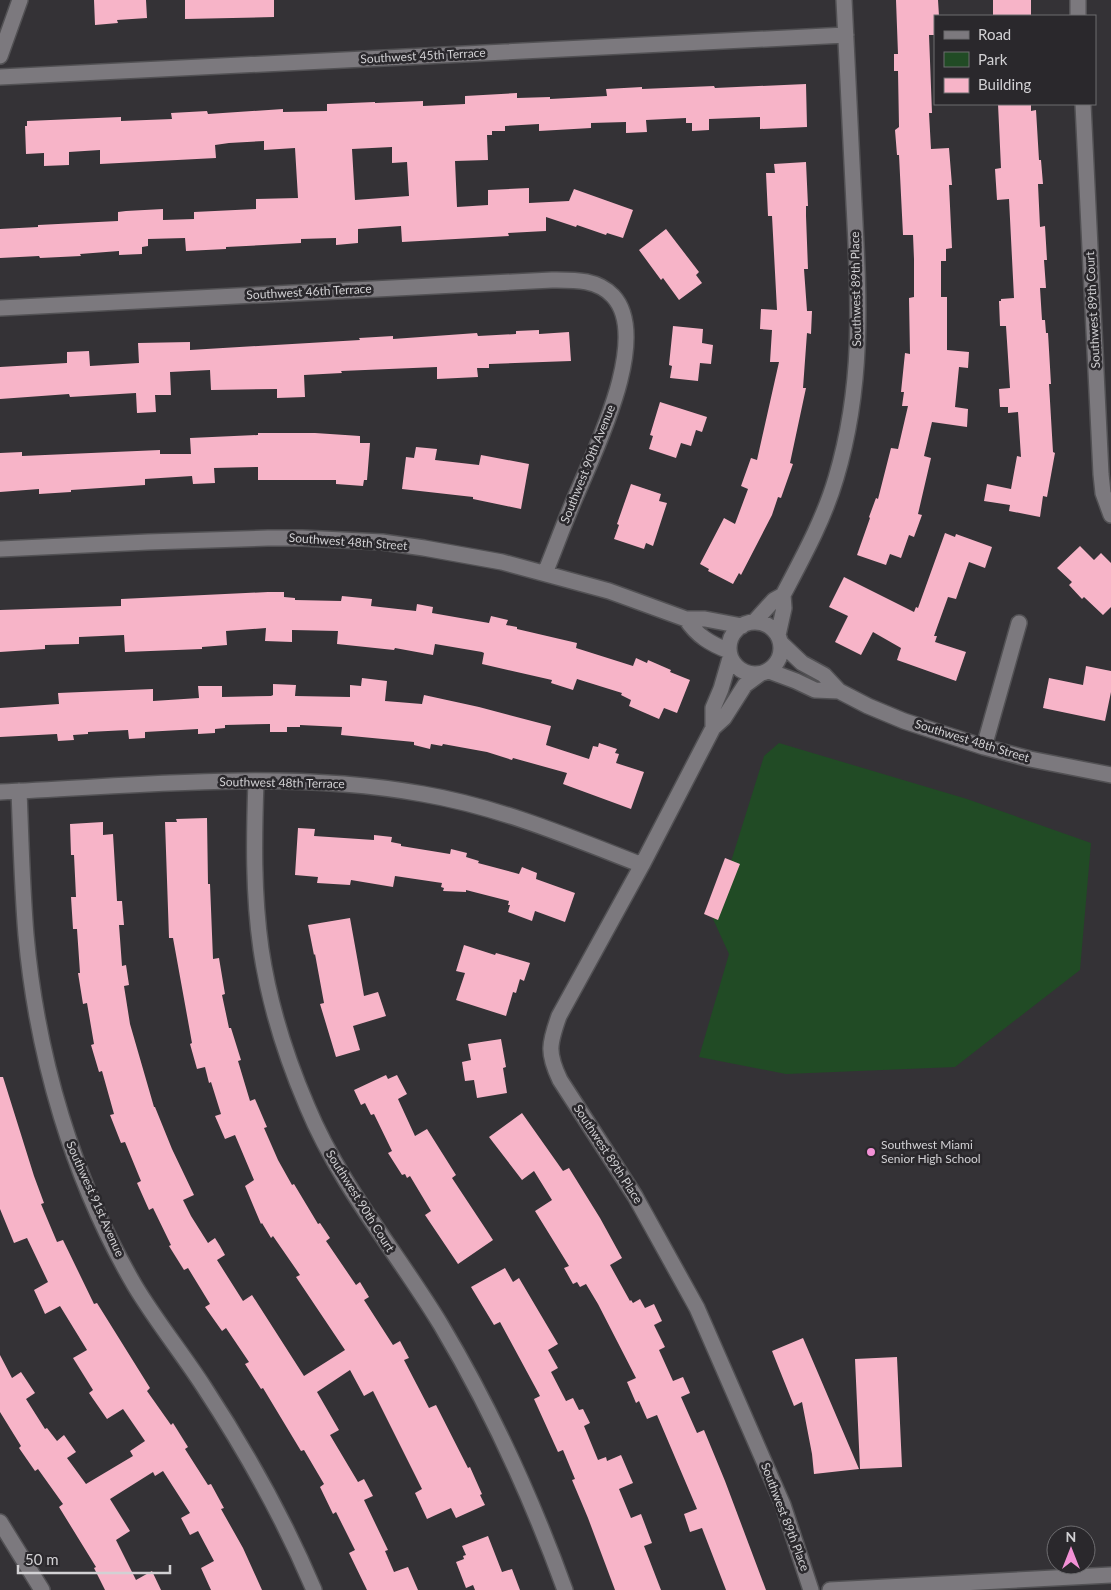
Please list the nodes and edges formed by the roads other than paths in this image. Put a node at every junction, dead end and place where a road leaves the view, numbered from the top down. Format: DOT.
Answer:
graph roads {
  1 [pos="20,0"];
  2 [pos="844,0"];
  3 [pos="1078,0"];
  4 [pos="1078,15"];
  5 [pos="846,35"];
  6 [pos="0,56"];
  7 [pos="0,76"];
  8 [pos="1083,105"];
  9 [pos="614,297"];
  10 [pos="0,308"];
  11 [pos="1111,515"];
  12 [pos="0,549"];
  13 [pos="545,573"];
  14 [pos="783,595"];
  15 [pos="686,620"];
  16 [pos="1019,623"];
  17 [pos="748,624"];
  18 [pos="780,639"];
  19 [pos="730,655"];
  20 [pos="765,673"];
  21 [pos="839,691"];
  22 [pos="713,728"];
  23 [pos="984,747"];
  24 [pos="1111,776"];
  25 [pos="256,781"];
  26 [pos="19,791"];
  27 [pos="0,792"];
  28 [pos="642,865"];
  29 [pos="0,1522"];
  30 [pos="1111,1575"];
  31 [pos="42,1590"];
  32 [pos="314,1590"];
  33 [pos="565,1590"];
  34 [pos="811,1590"];
  35 [pos="830,1590"];
  1 -- 6 [label="street"];
  2 -- 5 [label="street, Southwest 89th Place"];
  3 -- 4 [label="street"];
  5 -- 7 [label="street, Southwest 45th Terrace"];
  5 -- 14 [label="street, Southwest 89th Place"];
  8 -- 11 [label="street, Southwest 89th Court"];
  9 -- 10 [label="street, Southwest 46th Terrace"];
  9 -- 13 [label="street, Southwest 90th Avenue"];
  12 -- 13 [label="street, Southwest 48th Street"];
  13 -- 15 [label="street, Southwest 48th Street"];
  14 -- 17 [label="street, Southwest 89th Place"];
  14 -- 18 [label="street, Southwest 89th Place"];
  15 -- 17 [label="street, Southwest 48th Street"];
  15 -- 19 [label="street, Southwest 48th Street"];
  16 -- 23 [label="street"];
  17 -- 18 [label="street, Southwest 48th Street"];
  17 -- 19 [label="street"];
  18 -- 20 [label="street"];
  18 -- 21 [label="street, Southwest 48th Street"];
  19 -- 20 [label="street, Southwest 48th Street"];
  19 -- 22 [label="street, Southwest 89th Place"];
  20 -- 21 [label="street, Southwest 48th Street"];
  20 -- 22 [label="street, Southwest 89th Place"];
  21 -- 23 [label="street, Southwest 48th Street"];
  22 -- 28 [label="street, Southwest 89th Place"];
  23 -- 24 [label="street, Southwest 48th Street"];
  25 -- 26 [label="street, Southwest 48th Terrace"];
  25 -- 28 [label="street, Southwest 48th Terrace"];
  25 -- 33 [label="street, Southwest 90th Court"];
  26 -- 27 [label="street, Southwest 48th Terrace"];
  26 -- 32 [label="street, Southwest 91st Avenue"];
  28 -- 34 [label="street, Southwest 89th Place"];
  29 -- 31 [label="street"];
  30 -- 35 [label="street"];
}
